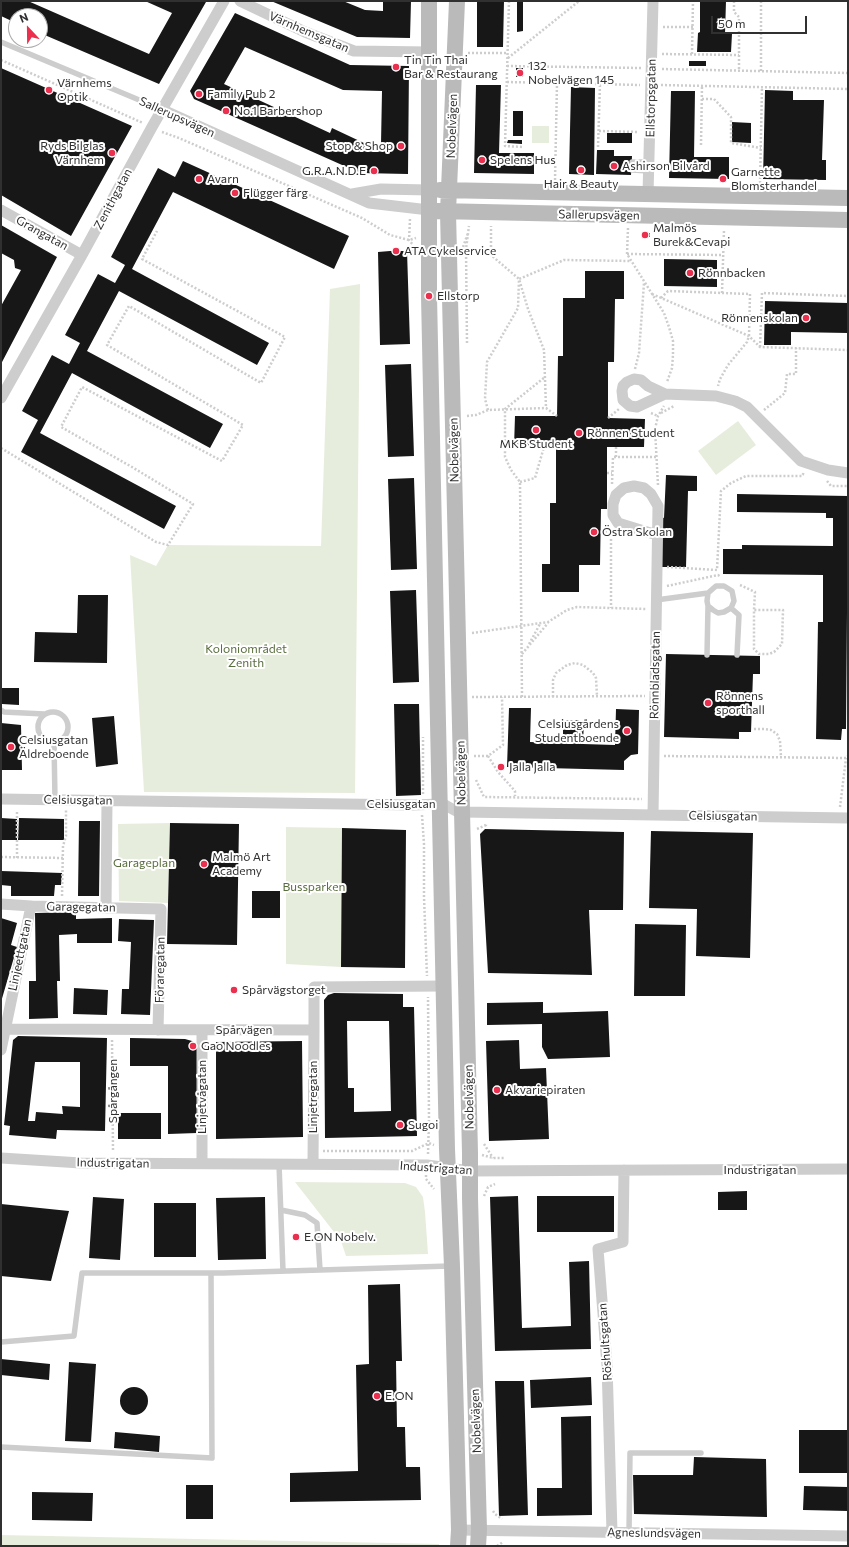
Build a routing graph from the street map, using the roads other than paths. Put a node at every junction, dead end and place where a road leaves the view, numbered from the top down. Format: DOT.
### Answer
graph roads {
  1 [pos="224,1"];
  2 [pos="240,1"];
  3 [pos="429,1"];
  4 [pos="456,1"];
  5 [pos="653,1"];
  6 [pos="1,42"];
  7 [pos="429,52"];
  8 [pos="163,110"];
  9 [pos="632,162"];
  10 [pos="649,166"];
  11 [pos="632,170"];
  12 [pos="429,190"];
  13 [pos="450,190"];
  14 [pos="352,194"];
  15 [pos="648,194"];
  16 [pos="848,198"];
  17 [pos="1,210"];
  18 [pos="429,210"];
  19 [pos="448,212"];
  20 [pos="848,220"];
  21 [pos="82,255"];
  22 [pos="666,393"];
  23 [pos="1,398"];
  24 [pos="848,473"];
  25 [pos="657,535"];
  26 [pos="708,593"];
  27 [pos="656,604"];
  28 [pos="708,606"];
  29 [pos="731,608"];
  30 [pos="707,655"];
  31 [pos="738,655"];
  32 [pos="1,710"];
  33 [pos="44,714"];
  34 [pos="54,742"];
  35 [pos="1,799"];
  36 [pos="60,800"];
  37 [pos="107,801"];
  38 [pos="440,804"];
  39 [pos="462,812"];
  40 [pos="653,815"];
  41 [pos="844,818"];
  42 [pos="1,904"];
  43 [pos="31,906"];
  44 [pos="106,908"];
  45 [pos="161,909"];
  46 [pos="443,986"];
  47 [pos="3,1030"];
  48 [pos="158,1030"];
  49 [pos="202,1030"];
  50 [pos="314,1030"];
  51 [pos="1,1050"];
  52 [pos="1,1158"];
  53 [pos="202,1163"];
  54 [pos="279,1164"];
  55 [pos="313,1164"];
  56 [pos="448,1167"];
  57 [pos="848,1169"];
  58 [pos="624,1170"];
  59 [pos="470,1171"];
  60 [pos="281,1210"];
  61 [pos="452,1266"];
  62 [pos="320,1270"];
  63 [pos="283,1271"];
  64 [pos="210,1273"];
  65 [pos="1,1342"];
  66 [pos="1,1447"];
  67 [pos="702,1453"];
  68 [pos="612,1532"];
  69 [pos="629,1533"];
  70 [pos="848,1536"];
  71 [pos="459,1538"];
  72 [pos="478,1538"];
  1 -- 8 [label="street, Zenithgatan"];
  2 -- 7 [label="street, Värnhemsgatan"];
  3 -- 7 [label="main road, Nobelvägen"];
  4 -- 13 [label="main road, Nobelvägen"];
  5 -- 10 [label="street, Ellstorpsgatan"];
  6 -- 8 [label="lane, Sallerupsvägen"];
  7 -- 12 [label="main road, Nobelvägen"];
  8 -- 14 [label="street, Sallerupsvägen"];
  8 -- 21 [label="street, Zenithgatan"];
  9 -- 10 [label="lane"];
  10 -- 11 [label="lane"];
  10 -- 15 [label="street, Ellstorpsgatan"];
  12 -- 13 [label="main road, Sallerupsvägen"];
  12 -- 14 [label="street, Sallerupsvägen"];
  12 -- 18 [label="main road, Nobelvägen"];
  13 -- 15 [label="main road, Sallerupsvägen"];
  13 -- 19 [label="main road, Nobelvägen"];
  14 -- 18 [label="street, Sallerupsvägen"];
  15 -- 16 [label="main road, Sallerupsvägen"];
  17 -- 21 [label="street, Grangatan"];
  18 -- 19 [label="main road, Sallerupsvägen"];
  18 -- 38 [label="main road, Nobelvägen"];
  19 -- 20 [label="main road, Sallerupsvägen"];
  19 -- 39 [label="main road, Nobelvägen"];
  21 -- 23 [label="street, Zenithgatan"];
  22 -- 24 [label="street"];
  25 -- 25 [label="street, Rönnbladsgatan"];
  25 -- 27 [label="street, Rönnbladsgatan"];
  26 -- 27 [label="lane"];
  26 -- 28 [label="lane"];
  26 -- 29 [label="lane"];
  27 -- 40 [label="street, Rönnbladsgatan"];
  28 -- 29 [label="lane"];
  28 -- 30 [label="lane"];
  29 -- 31 [label="lane"];
  32 -- 33 [label="lane"];
  33 -- 34 [label="lane"];
  33 -- 34 [label="lane"];
  34 -- 36 [label="lane"];
  35 -- 36 [label="street, Celsiusgatan"];
  36 -- 37 [label="street, Celsiusgatan"];
  37 -- 38 [label="street, Celsiusgatan"];
  37 -- 44 [label="street"];
  38 -- 39 [label="street, Celsiusgatan"];
  38 -- 46 [label="main road, Nobelvägen"];
  39 -- 40 [label="street, Celsiusgatan"];
  39 -- 59 [label="main road, Nobelvägen"];
  40 -- 41 [label="street, Celsiusgatan"];
  42 -- 43 [label="street, Garagegatan"];
  43 -- 44 [label="street, Garagegatan"];
  43 -- 47 [label="street, Linjeettgatan"];
  44 -- 45 [label="street, Garagegatan"];
  45 -- 48 [label="street, Föraregatan"];
  46 -- 50 [label="street"];
  46 -- 56 [label="main road, Nobelvägen"];
  47 -- 48 [label="street, Spårvägen"];
  47 -- 51 [label="street, Linjeettgatan"];
  48 -- 49 [label="street, Spårvägen"];
  49 -- 50 [label="street, Spårvägen"];
  49 -- 53 [label="street, Linjetvågatan"];
  50 -- 55 [label="street, Linjetregatan"];
  52 -- 53 [label="street, Industrigatan"];
  53 -- 54 [label="street, Industrigatan"];
  54 -- 55 [label="street, Industrigatan"];
  54 -- 60 [label="lane"];
  55 -- 56 [label="street, Industrigatan"];
  56 -- 59 [label="street, Industrigatan"];
  56 -- 61 [label="main road, Nobelvägen"];
  57 -- 58 [label="street, Industrigatan"];
  58 -- 59 [label="street, Industrigatan"];
  58 -- 68 [label="street, Röshultsgatan"];
  59 -- 72 [label="main road, Nobelvägen"];
  60 -- 62 [label="lane"];
  60 -- 63 [label="lane"];
  61 -- 62 [label="lane"];
  61 -- 71 [label="main road, Nobelvägen"];
  62 -- 63 [label="lane"];
  63 -- 64 [label="lane"];
  64 -- 65 [label="lane"];
  64 -- 66 [label="lane"];
  67 -- 69 [label="lane"];
  68 -- 69 [label="street, Agneslundsvägen"];
  68 -- 72 [label="street, Agneslundsvägen"];
  69 -- 70 [label="street, Agneslundsvägen"];
  71 -- 72 [label="street, Agneslundsvägen"];
}
